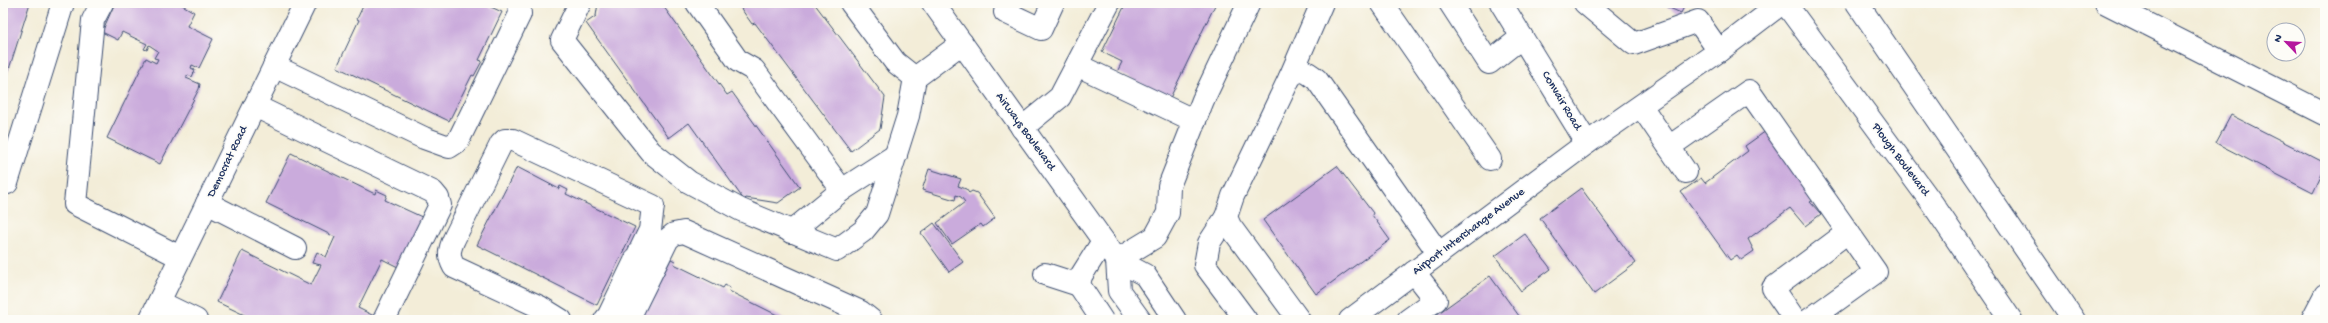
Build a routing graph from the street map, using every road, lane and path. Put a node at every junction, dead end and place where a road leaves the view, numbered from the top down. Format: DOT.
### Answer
graph roads {
  1 [pos="63,3"];
  2 [pos="102,3"];
  3 [pos="305,3"];
  4 [pos="519,3"];
  5 [pos="580,3"];
  6 [pos="697,3"];
  7 [pos="851,3"];
  8 [pos="933,3"];
  9 [pos="1010,3"];
  10 [pos="1054,3"];
  11 [pos="1109,3"];
  12 [pos="1249,3"];
  13 [pos="1322,3"];
  14 [pos="1382,3"];
  15 [pos="1450,3"];
  16 [pos="1501,3"];
  17 [pos="1585,3"];
  18 [pos="1782,3"];
  19 [pos="1785,3"];
  20 [pos="2106,3"];
  21 [pos="1862,9"];
  22 [pos="1522,38"];
  23 [pos="962,43"];
  24 [pos="1719,51"];
  25 [pos="1077,65"];
  26 [pos="274,66"];
  27 [pos="1290,77"];
  28 [pos="915,78"];
  29 [pos="255,106"];
  30 [pos="1641,106"];
  31 [pos="2325,114"];
  32 [pos="1195,121"];
  33 [pos="1022,128"];
  34 [pos="1587,143"];
  35 [pos="1669,148"];
  36 [pos="896,155"];
  37 [pos="1490,159"];
  38 [pos="1686,172"];
  39 [pos="3,181"];
  40 [pos="842,190"];
  41 [pos="207,203"];
  42 [pos="1226,217"];
  43 [pos="791,232"];
  44 [pos="1848,232"];
  45 [pos="1103,241"];
  46 [pos="295,248"];
  47 [pos="1439,254"];
  48 [pos="180,258"];
  49 [pos="1117,260"];
  50 [pos="1414,272"];
  51 [pos="1045,274"];
  52 [pos="1079,285"];
  53 [pos="2325,295"];
  54 [pos="154,311"];
  55 [pos="1291,317"];
  56 [pos="1095,318"];
  57 [pos="196,320"];
  58 [pos="384,320"];
  59 [pos="561,320"];
  60 [pos="605,320"];
  61 [pos="628,320"];
  62 [pos="871,320"];
  63 [pos="1140,320"];
  64 [pos="1175,320"];
  65 [pos="1246,320"];
  66 [pos="1350,320"];
  67 [pos="1408,320"];
  68 [pos="1795,320"];
  69 [pos="1809,320"];
  70 [pos="2011,320"];
  71 [pos="2074,320"];
  72 [pos="2312,320"];
  1 -- 39 [label="main road"];
  2 -- 48 [label="main road"];
  3 -- 26 [label="main road, Democrat Road"];
  4 -- 26 [label="main road"];
  5 -- 43 [label="main road"];
  6 -- 40 [label="main road"];
  7 -- 28 [label="main road"];
  8 -- 23 [label="main road, Airways Boulevard"];
  9 -- 10 [label="main road"];
  11 -- 25 [label="main road"];
  12 -- 32 [label="main road"];
  13 -- 27 [label="main road"];
  14 -- 37 [label="main road"];
  15 -- 22 [label="main road"];
  16 -- 22 [label="main road, Convair Road"];
  17 -- 24 [label="main road"];
  18 -- 24 [label="main road, Convair Road"];
  19 -- 70 [label="main road, Plough Boulevard"];
  20 -- 31 [label="main road"];
  21 -- 71 [label="main road"];
  22 -- 34 [label="main road, Convair Road"];
  23 -- 28 [label="main road"];
  23 -- 33 [label="main road, Airways Boulevard"];
  24 -- 30 [label="main road, Convair Road"];
  25 -- 32 [label="main road"];
  25 -- 33 [label="main road"];
  26 -- 29 [label="main road, Democrat Road"];
  27 -- 42 [label="main road"];
  27 -- 47 [label="main road"];
  28 -- 36 [label="main road"];
  29 -- 41 [label="main road, Democrat Road"];
  29 -- 58 [label="main road"];
  30 -- 34 [label="main road, Convair Road"];
  30 -- 35 [label="main road"];
  32 -- 49 [label="main road"];
  33 -- 45 [label="main road, Airways Boulevard"];
  34 -- 47 [label="main road, Airport Interchange Avenue"];
  35 -- 38 [label="main road"];
  35 -- 44 [label="main road"];
  36 -- 40 [label="main road"];
  36 -- 43 [label="main road"];
  40 -- 43 [label="main road"];
  41 -- 46 [label="main road"];
  41 -- 48 [label="main road, Democrat Road"];
  42 -- 55 [label="main road"];
  42 -- 65 [label="main road"];
  44 -- 68 [label="main road"];
  44 -- 69 [label="main road"];
  45 -- 49 [label="main road, Airways Boulevard"];
  45 -- 52 [label="main road"];
  47 -- 50 [label="main road, Airport Interchange Avenue"];
  48 -- 54 [label="main road, Democrat Road"];
  49 -- 63 [label="main road"];
  49 -- 64 [label="main road, Airways Boulevard"];
  50 -- 66 [label="main road, Airport Interchange Avenue"];
  50 -- 67 [label="main road"];
  51 -- 52 [label="main road"];
  52 -- 56 [label="main road"];
  53 -- 72 [label="main road"];
  54 -- 57 [label="main road"];
  59 -- 60 [label="main road"];
  61 -- 62 [label="main road"];
}
